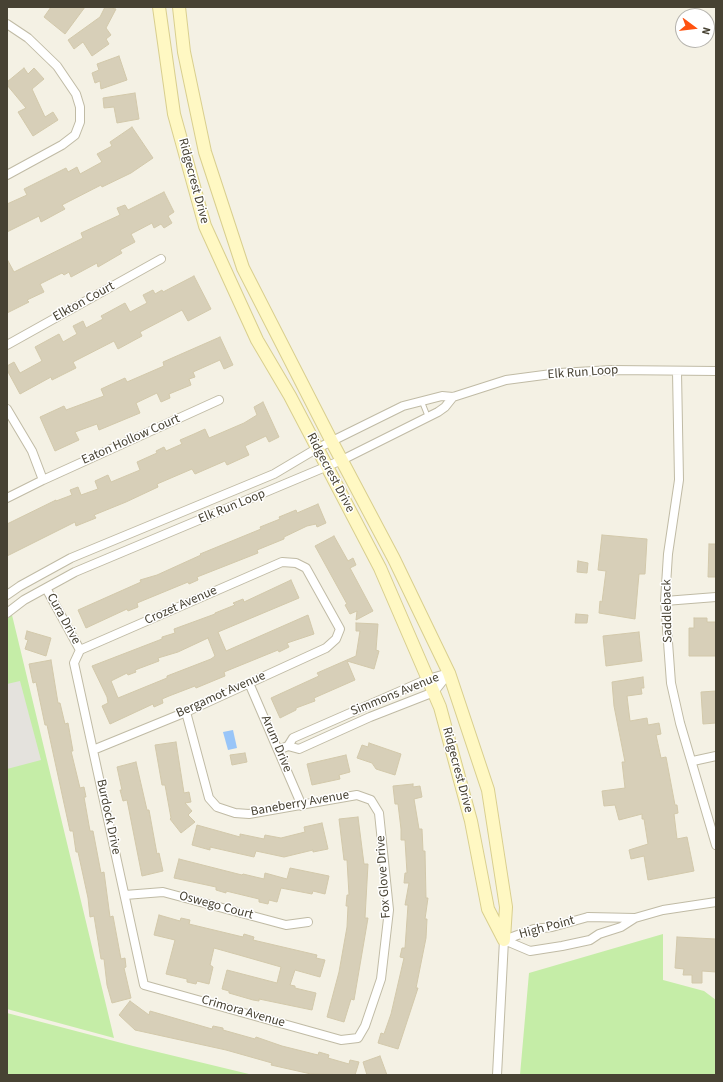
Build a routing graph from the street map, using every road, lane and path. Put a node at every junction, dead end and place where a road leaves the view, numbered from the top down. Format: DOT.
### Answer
graph roads {
  1 [pos="159,7"];
  2 [pos="179,7"];
  3 [pos="7,24"];
  4 [pos="7,175"];
  5 [pos="161,259"];
  6 [pos="7,345"];
  7 [pos="716,371"];
  8 [pos="677,372"];
  9 [pos="453,397"];
  10 [pos="220,400"];
  11 [pos="422,402"];
  12 [pos="7,409"];
  13 [pos="428,417"];
  14 [pos="332,442"];
  15 [pos="316,449"];
  16 [pos="342,460"];
  17 [pos="326,468"];
  18 [pos="43,480"];
  19 [pos="7,498"];
  20 [pos="46,588"];
  21 [pos="7,595"];
  22 [pos="716,597"];
  23 [pos="666,601"];
  24 [pos="7,612"];
  25 [pos="340,629"];
  26 [pos="80,650"];
  27 [pos="449,673"];
  28 [pos="428,679"];
  29 [pos="249,683"];
  30 [pos="434,692"];
  31 [pos="186,712"];
  32 [pos="288,746"];
  33 [pos="93,750"];
  34 [pos="278,750"];
  35 [pos="716,756"];
  36 [pos="693,761"];
  37 [pos="366,797"];
  38 [pos="302,806"];
  39 [pos="716,845"];
  40 [pos="125,895"];
  41 [pos="716,902"];
  42 [pos="595,918"];
  43 [pos="635,918"];
  44 [pos="308,922"];
  45 [pos="599,934"];
  46 [pos="504,940"];
  47 [pos="144,985"];
  48 [pos="341,1040"];
  49 [pos="497,1075"];
  1 -- 15 [label="street, Ridgecrest Drive"];
  2 -- 14 [label="street, Ridgecrest Drive"];
  3 -- 4 [label="street"];
  5 -- 6 [label="street, Elkton Court"];
  7 -- 8 [label="street, Elk Run Loop"];
  8 -- 9 [label="street, Elk Run Loop"];
  8 -- 23 [label="street, Saddleback"];
  9 -- 11 [label="street, Elk Run Loop"];
  9 -- 13 [label="street, Elk Run Loop"];
  10 -- 18 [label="street, Eaton Hollow Court"];
  11 -- 13 [label="lane"];
  11 -- 14 [label="street, Elk Run Loop"];
  12 -- 18 [label="street"];
  13 -- 16 [label="street, Elk Run Loop"];
  14 -- 15 [label="street, Elk Run Loop"];
  14 -- 16 [label="street, Ridgecrest Drive"];
  15 -- 17 [label="street, Ridgecrest Drive"];
  15 -- 21 [label="street, Elk Run Loop"];
  16 -- 17 [label="street, Elk Run Loop"];
  16 -- 27 [label="street, Ridgecrest Drive"];
  17 -- 20 [label="street, Elk Run Loop"];
  17 -- 28 [label="street, Ridgecrest Drive"];
  18 -- 19 [label="street, Eaton Hollow Court"];
  20 -- 24 [label="street, Elk Run Loop"];
  20 -- 26 [label="street, Cura Drive"];
  22 -- 23 [label="street"];
  23 -- 36 [label="street, Saddleback"];
  25 -- 26 [label="street, Crozet Avenue"];
  25 -- 29 [label="street, Bergamot Avenue"];
  26 -- 33 [label="street, Burdock Drive"];
  27 -- 28 [label="street, Simmons Avenue"];
  27 -- 30 [label="street, Simmons Avenue"];
  27 -- 46 [label="street, Ridgecrest Drive"];
  28 -- 30 [label="street, Ridgecrest Drive"];
  28 -- 32 [label="street, Simmons Avenue"];
  29 -- 31 [label="street, Bergamot Avenue"];
  29 -- 34 [label="street, Arum Drive"];
  30 -- 32 [label="street, Simmons Avenue"];
  30 -- 46 [label="street, Ridgecrest Drive"];
  31 -- 33 [label="street, Bergamot Avenue"];
  31 -- 38 [label="street, Baneberry Avenue"];
  32 -- 34 [label="street, Simmons Avenue"];
  33 -- 40 [label="street, Burdock Drive"];
  34 -- 38 [label="street, Arum Drive"];
  35 -- 36 [label="street"];
  36 -- 39 [label="street, Saddleback"];
  37 -- 38 [label="street, Baneberry Avenue"];
  37 -- 48 [label="street, Fox Glove Drive"];
  40 -- 44 [label="street, Oswego Court"];
  40 -- 47 [label="street, Burdock Drive"];
  41 -- 43 [label="street, High Point"];
  42 -- 43 [label="street, High Point"];
  42 -- 45 [label="street"];
  42 -- 46 [label="street, High Point"];
  43 -- 45 [label="street, High Point"];
  45 -- 46 [label="street, High Point"];
  46 -- 49 [label="street, Ridgecrest Drive"];
  47 -- 48 [label="street, Crimora Avenue"];
}
